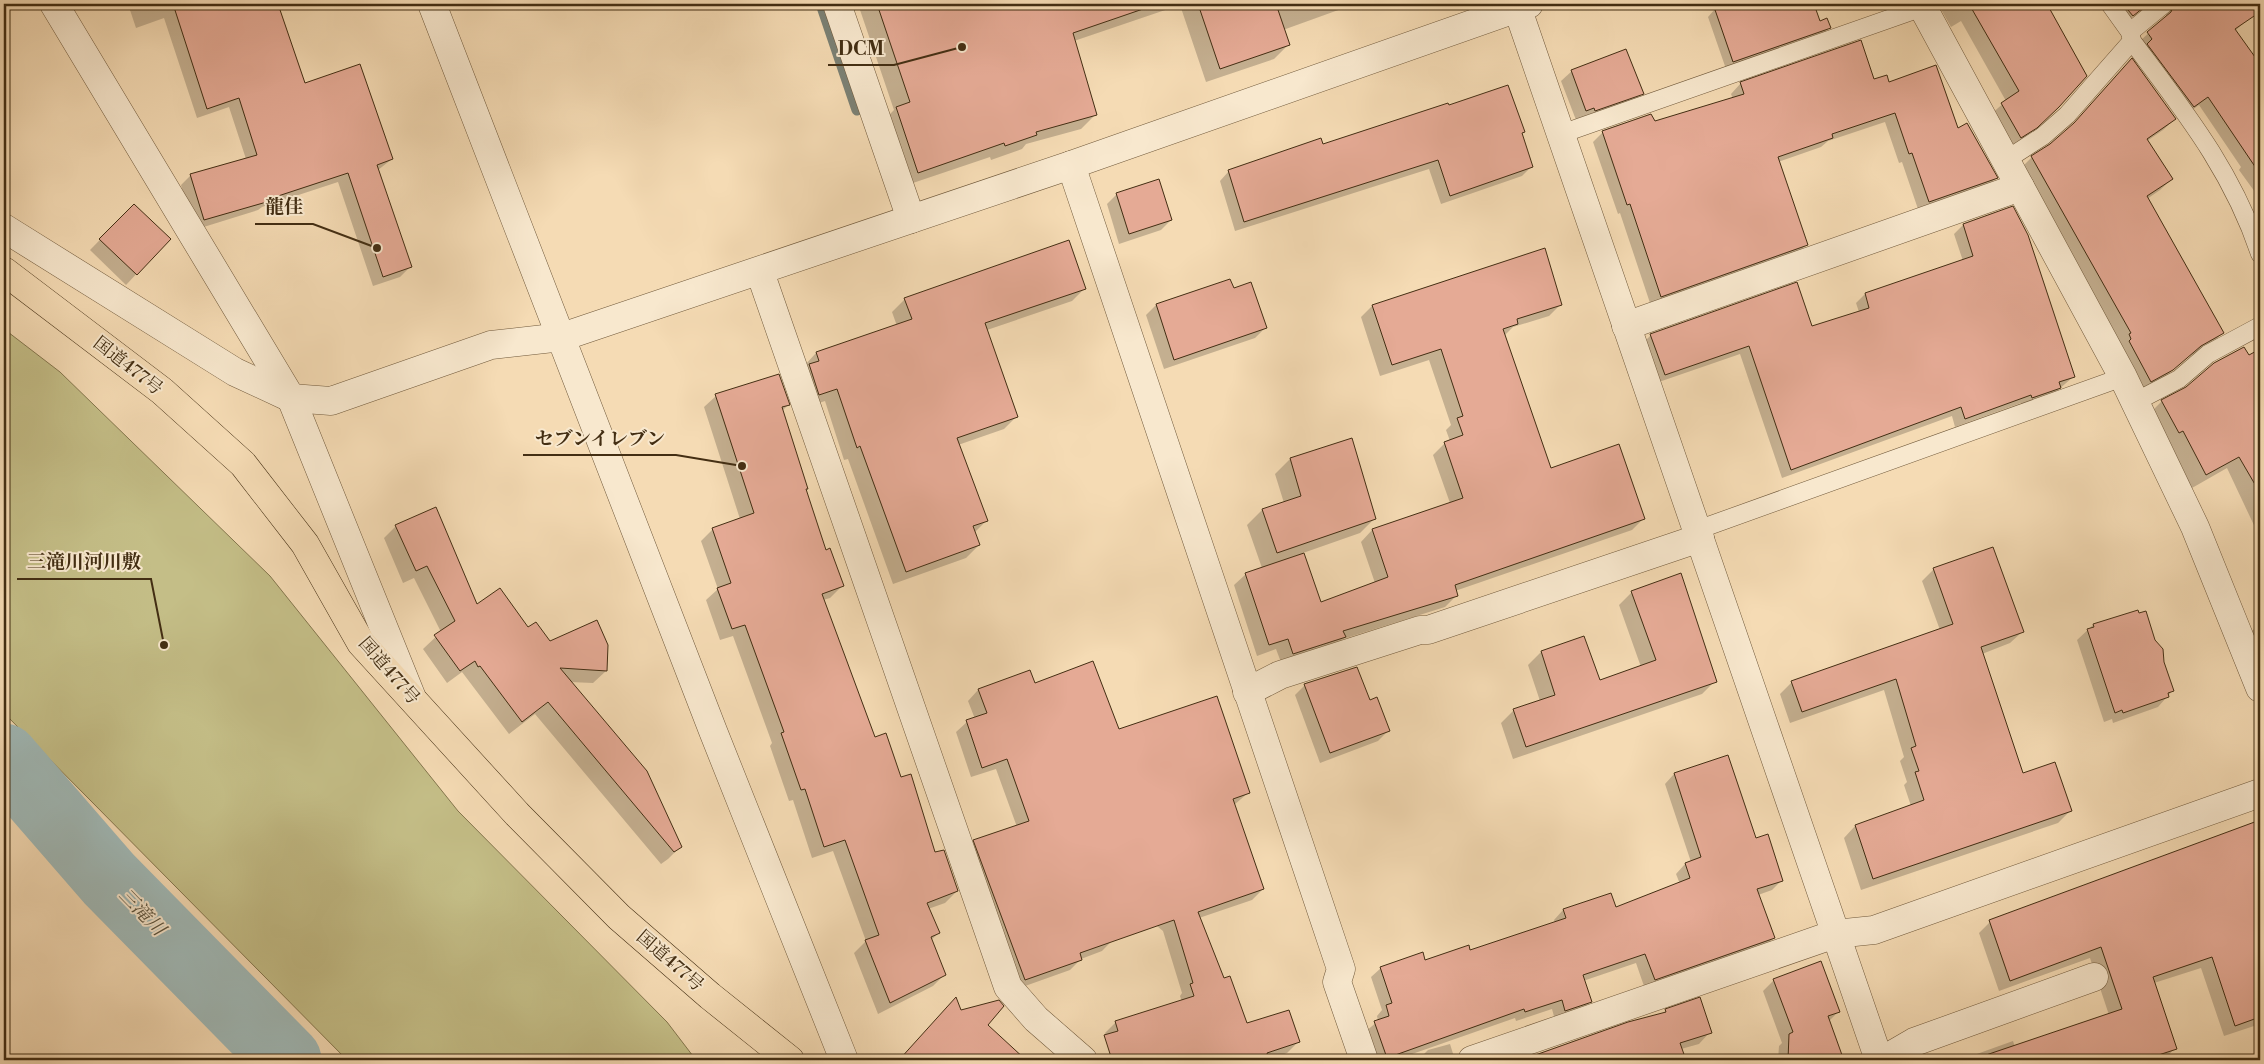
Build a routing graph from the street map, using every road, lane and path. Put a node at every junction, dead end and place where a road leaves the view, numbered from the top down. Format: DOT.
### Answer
graph roads {
  1 [pos="54,4"];
  2 [pos="432,4"];
  3 [pos="837,4"];
  4 [pos="2110,4"];
  5 [pos="2164,4"];
  6 [pos="1523,5"];
  7 [pos="1922,5"];
  8 [pos="2131,36"];
  9 [pos="1561,134"];
  10 [pos="2006,160"];
  11 [pos="1071,165"];
  12 [pos="2020,187"];
  13 [pos="911,219"];
  14 [pos="4,228"];
  15 [pos="2260,254"];
  16 [pos="4,271"];
  17 [pos="760,272"];
  18 [pos="1626,326"];
  19 [pos="2260,326"];
  20 [pos="562,337"];
  21 [pos="2123,377"];
  22 [pos="291,398"];
  23 [pos="2135,402"];
  24 [pos="1698,534"];
  25 [pos="2260,688"];
  26 [pos="1247,692"];
  27 [pos="412,698"];
  28 [pos="2260,793"];
  29 [pos="1835,934"];
  30 [pos="2094,977"];
  31 [pos="790,1060"];
  32 [pos="844,1060"];
  33 [pos="1083,1060"];
  34 [pos="1364,1060"];
  35 [pos="1472,1060"];
  36 [pos="1879,1060"];
  37 [pos="1883,1060"];
  1 -- 22 [label="street"];
  2 -- 20 [label="street"];
  3 -- 13 [label="street"];
  4 -- 8 [label="lane"];
  5 -- 8 [label="lane"];
  6 -- 9 [label="street"];
  6 -- 11 [label="street"];
  7 -- 9 [label="lane"];
  7 -- 10 [label="street"];
  8 -- 10 [label="lane"];
  8 -- 15 [label="lane"];
  9 -- 18 [label="street"];
  10 -- 12 [label="street"];
  11 -- 13 [label="street"];
  11 -- 26 [label="street"];
  12 -- 18 [label="street"];
  12 -- 21 [label="street"];
  13 -- 17 [label="street"];
  14 -- 22 [label="street"];
  16 -- 27 [label="highway, 国道477号"];
  17 -- 20 [label="street"];
  17 -- 33 [label="street"];
  18 -- 24 [label="street"];
  19 -- 23 [label="lane"];
  20 -- 22 [label="street"];
  20 -- 32 [label="street"];
  21 -- 23 [label="street"];
  21 -- 24 [label="lane"];
  22 -- 27 [label="street"];
  23 -- 25 [label="street"];
  24 -- 26 [label="street"];
  24 -- 29 [label="street"];
  26 -- 34 [label="street"];
  27 -- 31 [label="highway, 国道477号"];
  28 -- 29 [label="street"];
  29 -- 35 [label="street"];
  29 -- 36 [label="street"];
  30 -- 37 [label="street"];
}
